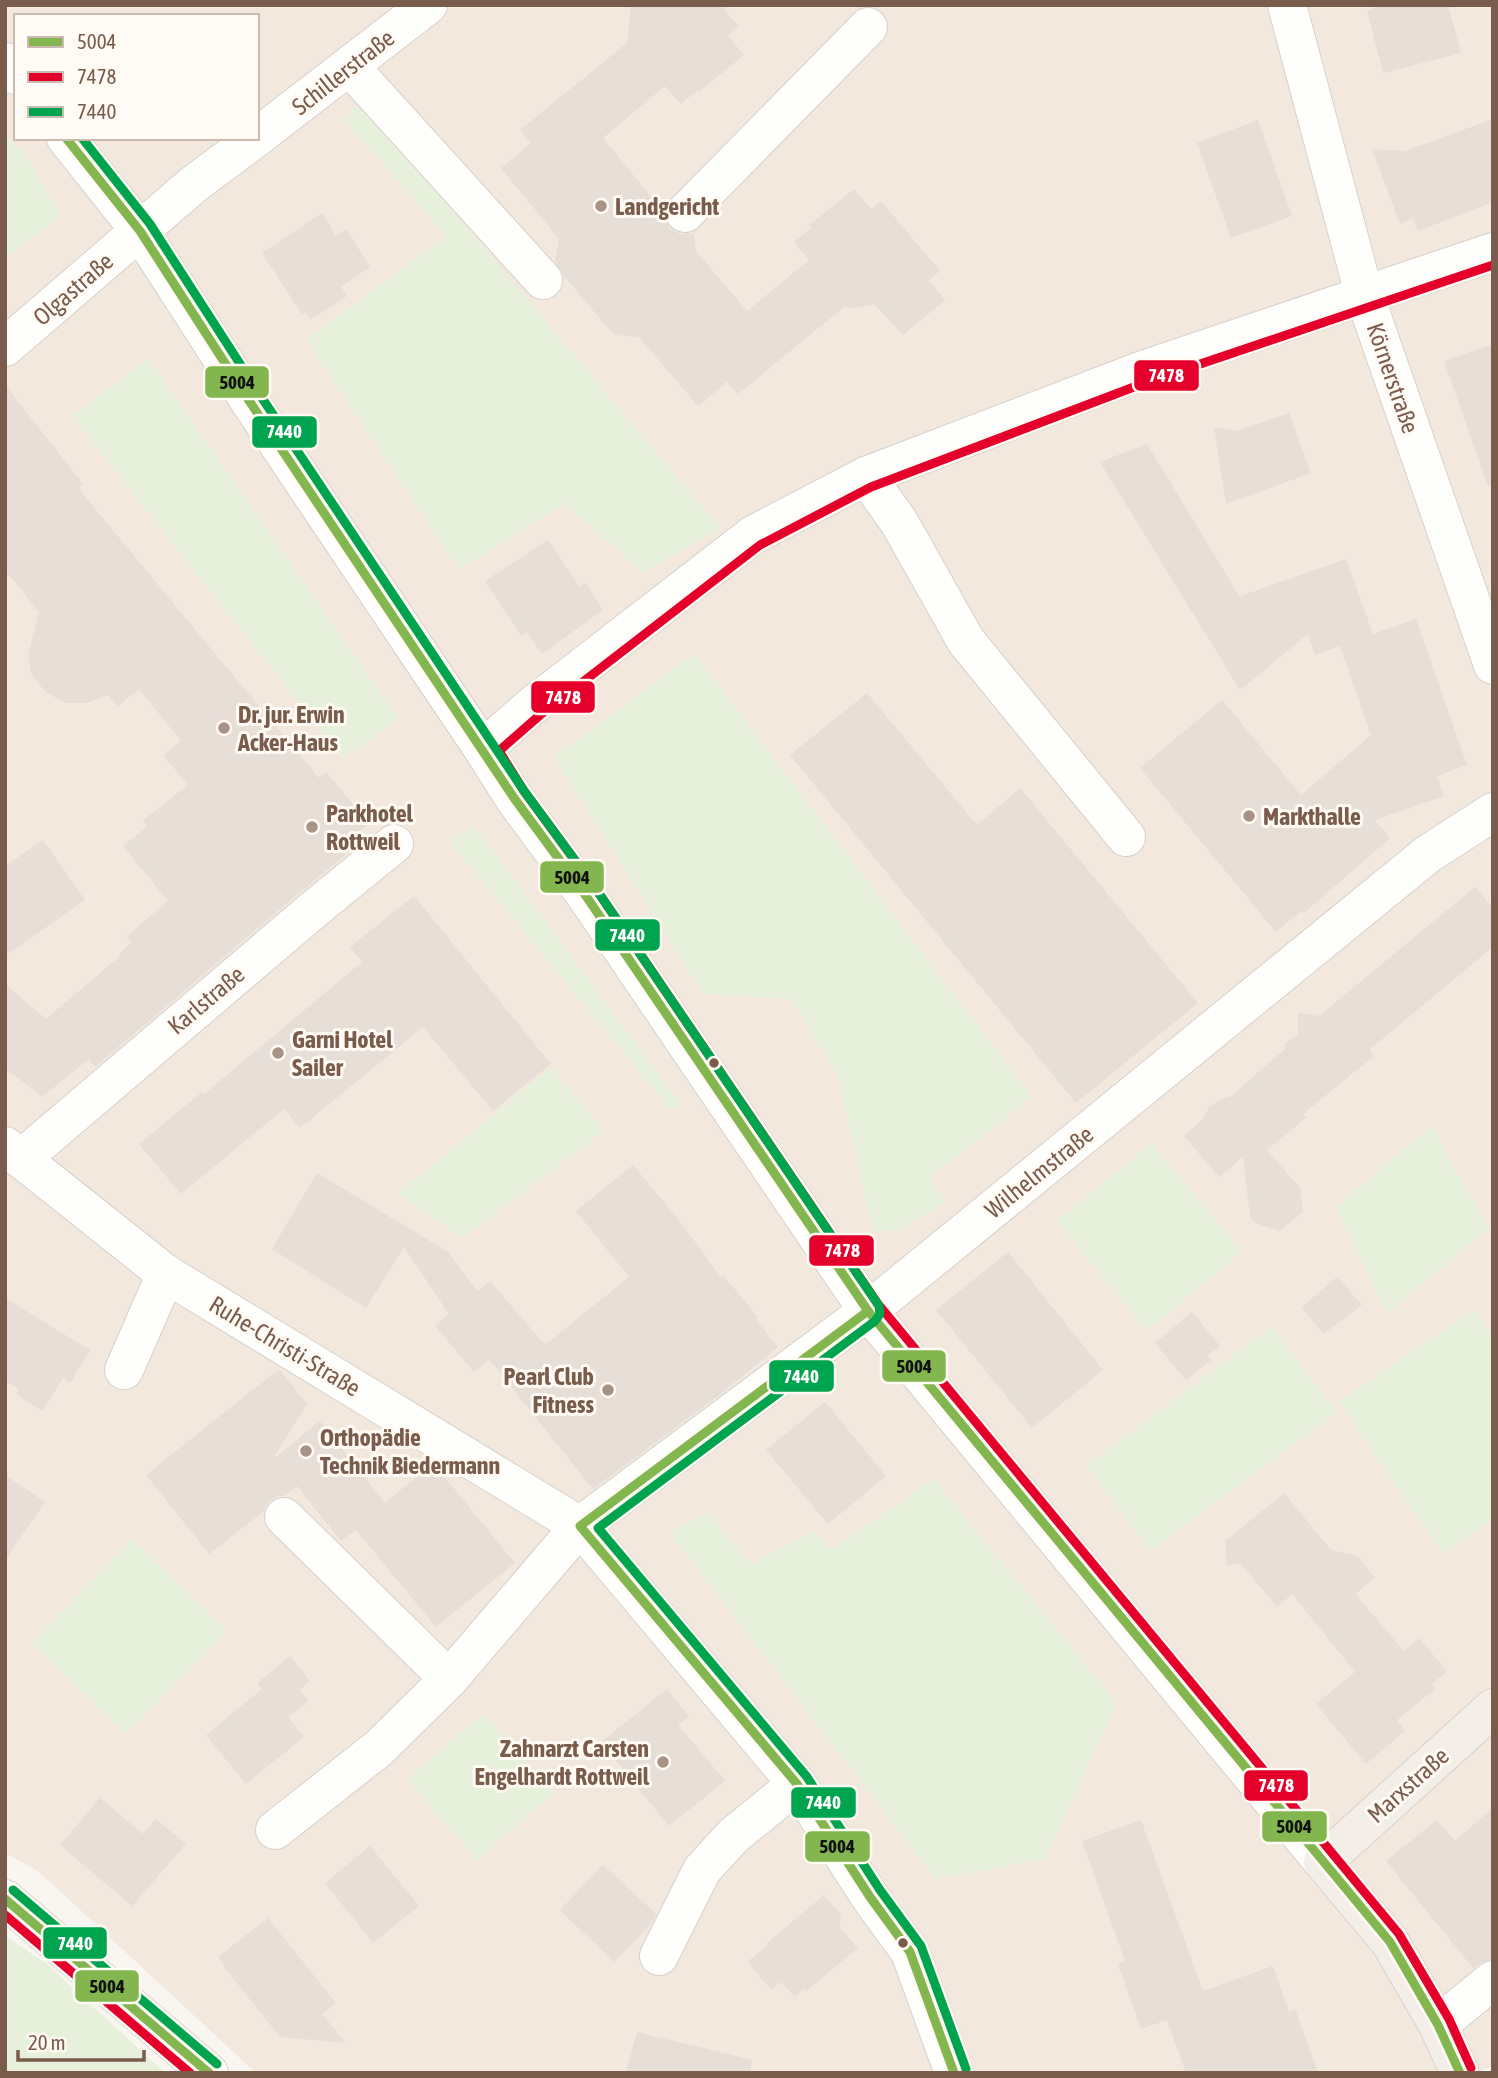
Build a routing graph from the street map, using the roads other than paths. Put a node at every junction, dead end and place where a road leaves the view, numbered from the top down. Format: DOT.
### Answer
graph roads {
  1 [pos="428,5"];
  2 [pos="1287,5"];
  3 [pos="868,27"];
  4 [pos="350,67"];
  5 [pos="259,136"];
  6 [pos="68,140"];
  7 [pos="254,140"];
  8 [pos="685,213"];
  9 [pos="140,231"];
  10 [pos="1493,252"];
  11 [pos="542,281"];
  12 [pos="1364,294"];
  13 [pos="5,347"];
  14 [pos="866,476"];
  15 [pos="1493,665"];
  16 [pos="483,749"];
  17 [pos="1493,812"];
  18 [pos="1126,837"];
  19 [pos="394,844"];
  20 [pos="13,1153"];
  21 [pos="166,1274"];
  22 [pos="868,1311"];
  23 [pos="124,1370"];
  24 [pos="284,1517"];
  25 [pos="580,1525"];
  26 [pos="449,1679"];
  27 [pos="1493,1708"];
  28 [pos="797,1784"];
  29 [pos="275,1830"];
  30 [pos="1323,1862"];
  31 [pos="5,1899"];
  32 [pos="659,1956"];
  33 [pos="1493,1980"];
  34 [pos="1438,2025"];
  35 [pos="209,2073"];
  36 [pos="954,2073"];
  37 [pos="1460,2073"];
  1 -- 4 [label="street, Schillerstraße"];
  2 -- 12 [label="street, Körnerstraße"];
  3 -- 8 [label="street"];
  4 -- 5 [label="street, Schillerstraße"];
  4 -- 11 [label="street"];
  6 -- 9 [label="street"];
  7 -- 9 [label="street, Schillerstraße"];
  9 -- 13 [label="street, Olgastraße"];
  9 -- 16 [label="street"];
  10 -- 12 [label="street"];
  12 -- 14 [label="street"];
  12 -- 15 [label="street, Körnerstraße"];
  14 -- 16 [label="street"];
  14 -- 18 [label="street"];
  16 -- 22 [label="street"];
  17 -- 22 [label="street, Wilhelmstraße"];
  19 -- 20 [label="street, Karlstraße"];
  20 -- 21 [label="street, Ruhe-Christi-Straße"];
  21 -- 23 [label="street"];
  21 -- 25 [label="street, Ruhe-Christi-Straße"];
  22 -- 25 [label="street, Wilhelmstraße"];
  22 -- 30 [label="street"];
  24 -- 26 [label="street"];
  25 -- 26 [label="street"];
  25 -- 28 [label="street, Ruhe-Christi-Straße"];
  26 -- 29 [label="street"];
  27 -- 30 [label="main road, Marxstraße"];
  28 -- 32 [label="street"];
  28 -- 36 [label="street, Ruhe-Christi-Straße"];
  30 -- 34 [label="main road"];
  31 -- 35 [label="street"];
  33 -- 34 [label="street"];
  34 -- 37 [label="main road"];
}
